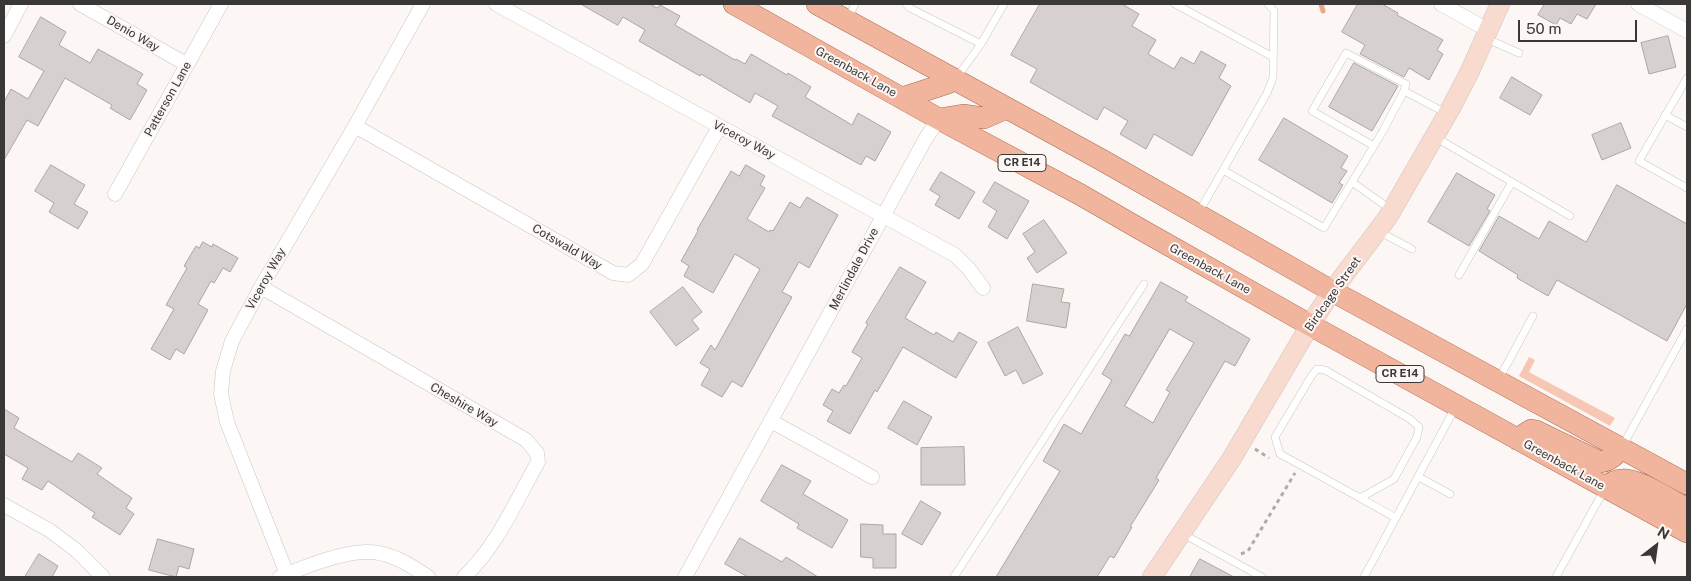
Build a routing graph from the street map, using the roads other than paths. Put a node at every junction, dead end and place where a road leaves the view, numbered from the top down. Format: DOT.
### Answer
graph roads {
  1 [pos="21,4"];
  2 [pos="80,4"];
  3 [pos="221,4"];
  4 [pos="423,4"];
  5 [pos="496,4"];
  6 [pos="734,4"];
  7 [pos="817,4"];
  8 [pos="906,4"];
  9 [pos="1004,4"];
  10 [pos="1176,4"];
  11 [pos="1268,4"];
  12 [pos="1441,4"];
  13 [pos="1500,4"];
  14 [pos="1638,4"];
  15 [pos="851,12"];
  16 [pos="1687,32"];
  17 [pos="1486,34"];
  18 [pos="4,36"];
  19 [pos="982,44"];
  20 [pos="1519,53"];
  21 [pos="1273,57"];
  22 [pos="186,64"];
  23 [pos="1687,78"];
  24 [pos="955,79"];
  25 [pos="1404,91"];
  26 [pos="902,98"];
  27 [pos="1007,108"];
  28 [pos="1448,114"];
  29 [pos="1665,115"];
  30 [pos="939,118"];
  31 [pos="355,126"];
  32 [pos="719,127"];
  33 [pos="1687,127"];
  34 [pos="1435,137"];
  35 [pos="1374,146"];
  36 [pos="1223,170"];
  37 [pos="1352,182"];
  38 [pos="1512,182"];
  39 [pos="1687,188"];
  40 [pos="115,194"];
  41 [pos="1392,210"];
  42 [pos="883,214"];
  43 [pos="1197,215"];
  44 [pos="1570,216"];
  45 [pos="1378,231"];
  46 [pos="1412,249"];
  47 [pos="1459,275"];
  48 [pos="1144,284"];
  49 [pos="261,287"];
  50 [pos="983,288"];
  51 [pos="1332,291"];
  52 [pos="1533,316"];
  53 [pos="1310,324"];
  54 [pos="1687,329"];
  55 [pos="1497,381"];
  56 [pos="1457,406"];
  57 [pos="771,421"];
  58 [pos="1517,439"];
  59 [pos="1621,448"];
  60 [pos="872,476"];
  61 [pos="1419,477"];
  62 [pos="1687,484"];
  63 [pos="1605,488"];
  64 [pos="1450,494"];
  65 [pos="1360,498"];
  66 [pos="4,506"];
  67 [pos="1687,509"];
  68 [pos="1396,518"];
  69 [pos="1687,532"];
  70 [pos="1182,533"];
  71 [pos="283,576"];
  72 [pos="103,577"];
  73 [pos="428,577"];
  74 [pos="464,577"];
  75 [pos="685,577"];
  76 [pos="954,577"];
  77 [pos="1152,577"];
  78 [pos="1262,577"];
  79 [pos="1364,577"];
  80 [pos="1556,577"];
  1 -- 18 [label="street"];
  2 -- 22 [label="street, Denio Way"];
  3 -- 22 [label="street, Patterson Lane"];
  4 -- 31 [label="street, Viceroy Way"];
  5 -- 32 [label="street, Viceroy Way"];
  6 -- 26 [label="main road, Greenback Lane / CR E14"];
  7 -- 15 [label="main road"];
  8 -- 19 [label="lane"];
  9 -- 19 [label="lane"];
  10 -- 21 [label="lane"];
  11 -- 21 [label="lane"];
  12 -- 17 [label="street"];
  13 -- 17 [label="street, Birdcage Street"];
  14 -- 16 [label="street"];
  15 -- 24 [label="main road"];
  17 -- 20 [label="lane"];
  17 -- 28 [label="street, Birdcage Street"];
  19 -- 24 [label="lane"];
  21 -- 36 [label="lane"];
  22 -- 40 [label="street, Patterson Lane"];
  23 -- 29 [label="lane"];
  24 -- 26 [label="main road"];
  24 -- 27 [label="main road"];
  25 -- 28 [label="lane"];
  25 -- 35 [label="lane"];
  25 -- 35 [label="lane"];
  26 -- 30 [label="main road, Greenback Lane / CR E14"];
  27 -- 30 [label="main road"];
  27 -- 43 [label="main road"];
  28 -- 34 [label="street, Birdcage Street"];
  29 -- 33 [label="lane"];
  29 -- 39 [label="lane"];
  30 -- 42 [label="street, Merlindale Drive"];
  30 -- 53 [label="main road, Greenback Lane / CR E14"];
  31 -- 32 [label="street, Cotswald Way"];
  31 -- 49 [label="street, Viceroy Way"];
  32 -- 42 [label="street, Viceroy Way"];
  34 -- 38 [label="lane"];
  34 -- 41 [label="street, Birdcage Street"];
  35 -- 37 [label="lane"];
  36 -- 37 [label="lane"];
  36 -- 43 [label="lane"];
  37 -- 41 [label="lane"];
  38 -- 44 [label="lane"];
  38 -- 47 [label="lane"];
  41 -- 45 [label="street, Birdcage Street"];
  42 -- 50 [label="street, Viceroy Way"];
  42 -- 57 [label="street, Merlindale Drive"];
  43 -- 51 [label="main road"];
  45 -- 46 [label="lane"];
  45 -- 51 [label="street, Birdcage Street"];
  48 -- 76 [label="lane"];
  49 -- 71 [label="street, Viceroy Way"];
  49 -- 74 [label="street, Cheshire Way"];
  51 -- 53 [label="street, Birdcage Street"];
  51 -- 55 [label="main road"];
  52 -- 55 [label="lane"];
  53 -- 56 [label="main road, Greenback Lane / CR E14"];
  53 -- 70 [label="street, Birdcage Street"];
  54 -- 59 [label="lane"];
  55 -- 59 [label="main road"];
  56 -- 58 [label="main road, Greenback Lane / CR E14"];
  56 -- 61 [label="lane"];
  57 -- 60 [label="street"];
  57 -- 75 [label="street, Merlindale Drive"];
  58 -- 59 [label="main road"];
  58 -- 63 [label="main road, Greenback Lane / CR E14"];
  59 -- 62 [label="main road"];
  61 -- 64 [label="lane"];
  61 -- 68 [label="lane"];
  63 -- 67 [label="main road"];
  63 -- 69 [label="main road, Greenback Lane / CR E14"];
  63 -- 80 [label="lane"];
  65 -- 65 [label="lane"];
  65 -- 68 [label="lane"];
  66 -- 72 [label="street"];
  68 -- 79 [label="lane"];
  70 -- 77 [label="street, Birdcage Street"];
  70 -- 78 [label="lane"];
  71 -- 73 [label="street"];
}
